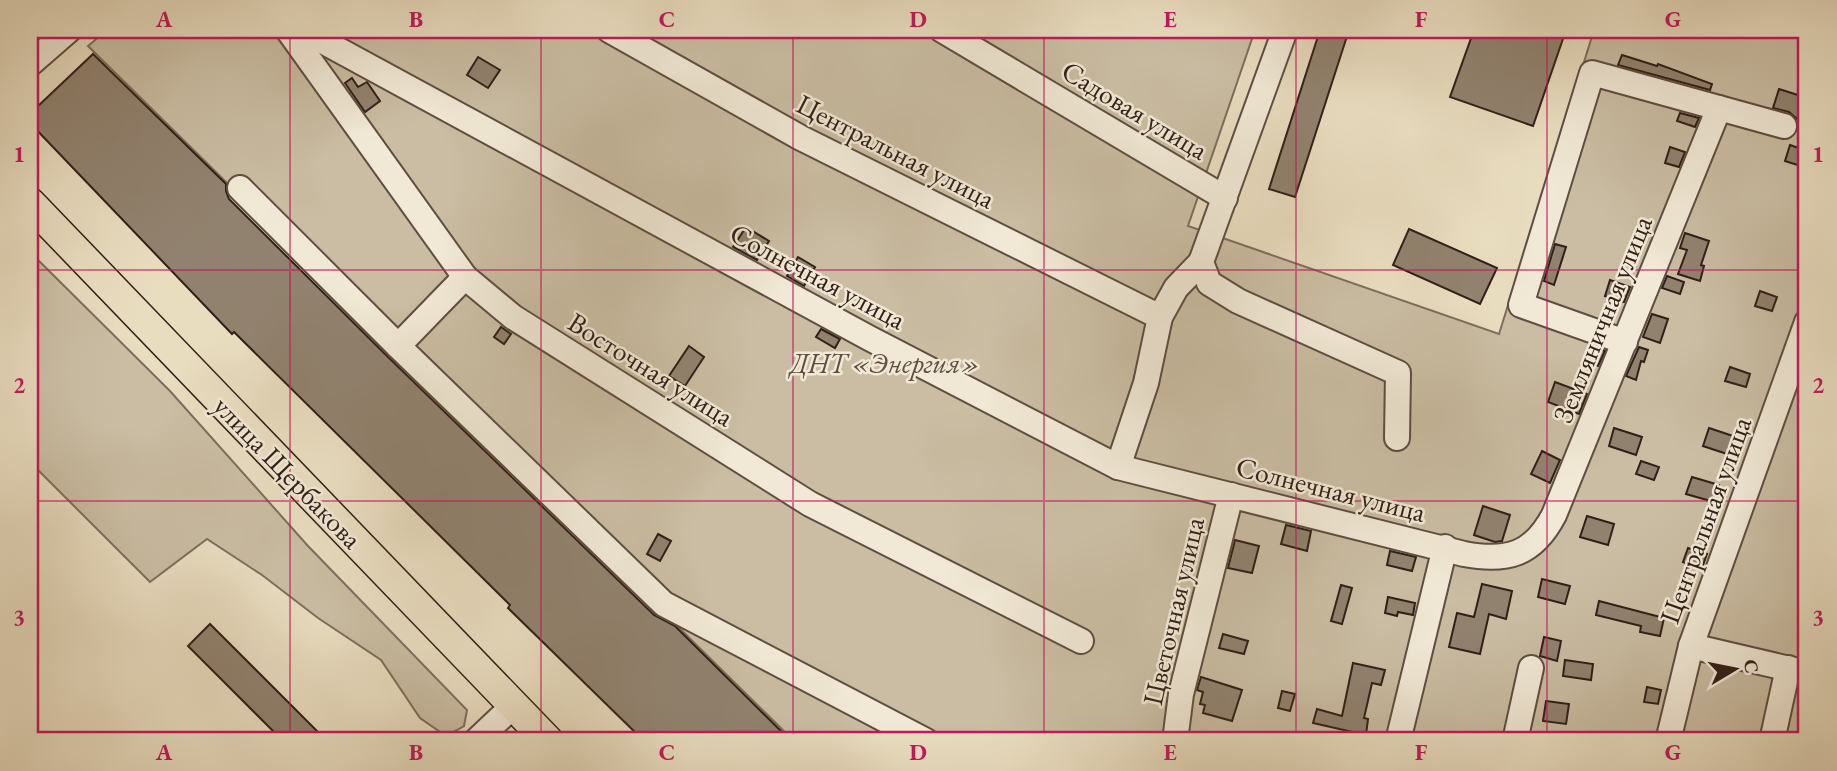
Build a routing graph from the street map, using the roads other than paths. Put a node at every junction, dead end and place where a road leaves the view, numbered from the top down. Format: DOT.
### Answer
graph roads {
  1 [pos="69,30"];
  2 [pos="288,30"];
  3 [pos="302,30"];
  4 [pos="609,30"];
  5 [pos="942,30"];
  6 [pos="1285,30"];
  7 [pos="30,64"];
  8 [pos="1719,108"];
  9 [pos="1784,127"];
  10 [pos="240,188"];
  11 [pos="1225,198"];
  12 [pos="30,203"];
  13 [pos="1201,262"];
  14 [pos="465,277"];
  15 [pos="1160,317"];
  16 [pos="1807,322"];
  17 [pos="1625,342"];
  18 [pos="398,346"];
  19 [pos="1397,438"];
  20 [pos="1118,467"];
  21 [pos="1231,495"];
  22 [pos="1446,547"];
  23 [pos="1530,547"];
  24 [pos="1082,641"];
  25 [pos="1692,646"];
  26 [pos="1531,667"];
  27 [pos="1798,671"];
  28 [pos="513,706"];
  29 [pos="476,741"];
  30 [pos="548,741"];
  31 [pos="926,741"];
  32 [pos="1175,741"];
  33 [pos="1398,741"];
  34 [pos="1515,741"];
  35 [pos="1668,741"];
  36 [pos="1772,741"];
  1 -- 7 [label="street"];
  2 -- 14 [label="street, Восточная улица"];
  3 -- 20 [label="street, Солнечная улица"];
  4 -- 15 [label="street, Центральная улица"];
  5 -- 11 [label="street, Садовая улица"];
  6 -- 11 [label="street"];
  8 -- 9 [label="street"];
  8 -- 17 [label="street, Земляничная улица"];
  8 -- 17 [label="street"];
  10 -- 18 [label="street"];
  11 -- 13 [label="street"];
  12 -- 28 [label="main road, улица Щербакова"];
  13 -- 15 [label="street"];
  13 -- 19 [label="street"];
  14 -- 18 [label="street"];
  14 -- 24 [label="street, Восточная улица"];
  15 -- 20 [label="street"];
  16 -- 25 [label="street, Центральная улица"];
  17 -- 23 [label="street, Земляничная улица"];
  18 -- 31 [label="street"];
  20 -- 21 [label="street, Солнечная улица"];
  21 -- 22 [label="street, Солнечная улица"];
  21 -- 32 [label="street, Цветочная улица"];
  22 -- 23 [label="street, Солнечная улица"];
  22 -- 33 [label="street"];
  25 -- 27 [label="street"];
  25 -- 35 [label="street, Центральная улица"];
  26 -- 34 [label="street"];
  27 -- 36 [label="street"];
  28 -- 29 [label="street"];
  28 -- 30 [label="main road, улица Щербакова"];
}
